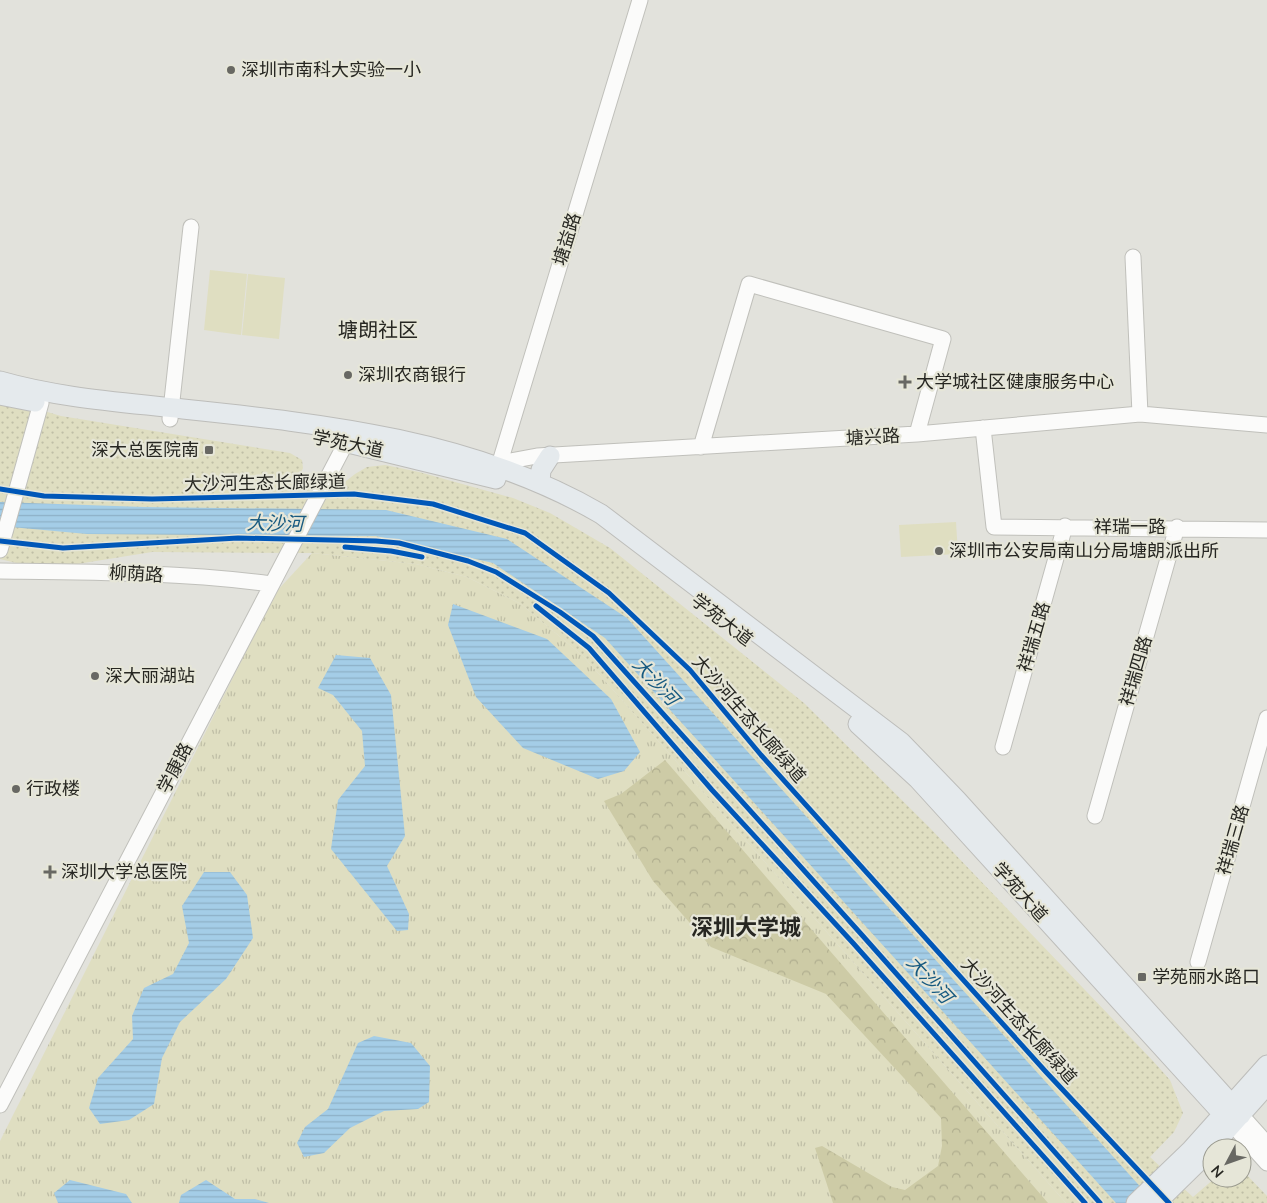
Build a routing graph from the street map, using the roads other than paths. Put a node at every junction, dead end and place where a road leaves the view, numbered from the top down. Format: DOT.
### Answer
graph roads {
  1 [pos="640,0"];
  2 [pos="191,227"];
  3 [pos="1133,257"];
  4 [pos="0,381"];
  5 [pos="0,395"];
  6 [pos="41,403"];
  7 [pos="170,413"];
  8 [pos="1140,414"];
  9 [pos="1267,425"];
  10 [pos="983,428"];
  11 [pos="917,434"];
  12 [pos="349,436"];
  13 [pos="701,447"];
  14 [pos="550,456"];
  15 [pos="492,473"];
  16 [pos="540,482"];
  17 [pos="1065,526"];
  18 [pos="1177,527"];
  19 [pos="1267,530"];
  20 [pos="0,550"];
  21 [pos="0,571"];
  22 [pos="271,584"];
  23 [pos="1267,718"];
  24 [pos="1003,747"];
  25 [pos="1095,816"];
  26 [pos="1198,962"];
  27 [pos="1267,1065"];
  28 [pos="1267,1085"];
  29 [pos="0,1106"];
  30 [pos="1232,1115"];
  31 [pos="1267,1144"];
  32 [pos="1196,1155"];
  33 [pos="1267,1164"];
  34 [pos="1136,1203"];
  35 [pos="1156,1203"];
  1 -- 15 [label="street, 塘益路"];
  2 -- 7 [label="street"];
  3 -- 8 [label="street"];
  4 -- 7 [label="main road, 学苑大道"];
  5 -- 6 [label="main road, 学苑大道"];
  6 -- 7 [label="main road, 学苑大道"];
  6 -- 20 [label="street"];
  7 -- 12 [label="main road, 学苑大道"];
  8 -- 9 [label="street, 塘兴路"];
  8 -- 10 [label="street, 塘兴路"];
  10 -- 11 [label="street, 塘兴路"];
  10 -- 17 [label="street, 祥瑞一路"];
  11 -- 13 [label="street, 塘兴路"];
  11 -- 13 [label="street"];
  12 -- 15 [label="main road, 学苑大道"];
  12 -- 22 [label="street, 学康路"];
  13 -- 14 [label="street, 塘兴路"];
  14 -- 15 [label="street, 塘兴路"];
  14 -- 16 [label="main road"];
  15 -- 16 [label="main road, 学苑大道"];
  15 -- 30 [label="main road, 学苑大道"];
  16 -- 30 [label="main road, 学苑大道"];
  17 -- 18 [label="street, 祥瑞一路"];
  17 -- 24 [label="street, 祥瑞五路"];
  18 -- 19 [label="street, 祥瑞一路"];
  18 -- 25 [label="street, 祥瑞四路"];
  21 -- 22 [label="street, 柳荫路"];
  22 -- 29 [label="street, 学康路"];
  23 -- 26 [label="street, 祥瑞三路"];
  27 -- 30 [label="main road"];
  28 -- 30 [label="main road"];
  30 -- 31 [label="street, 学苑大道"];
  30 -- 32 [label="main road"];
  30 -- 33 [label="street, 学苑大道"];
  32 -- 34 [label="main road"];
  32 -- 35 [label="main road"];
}
